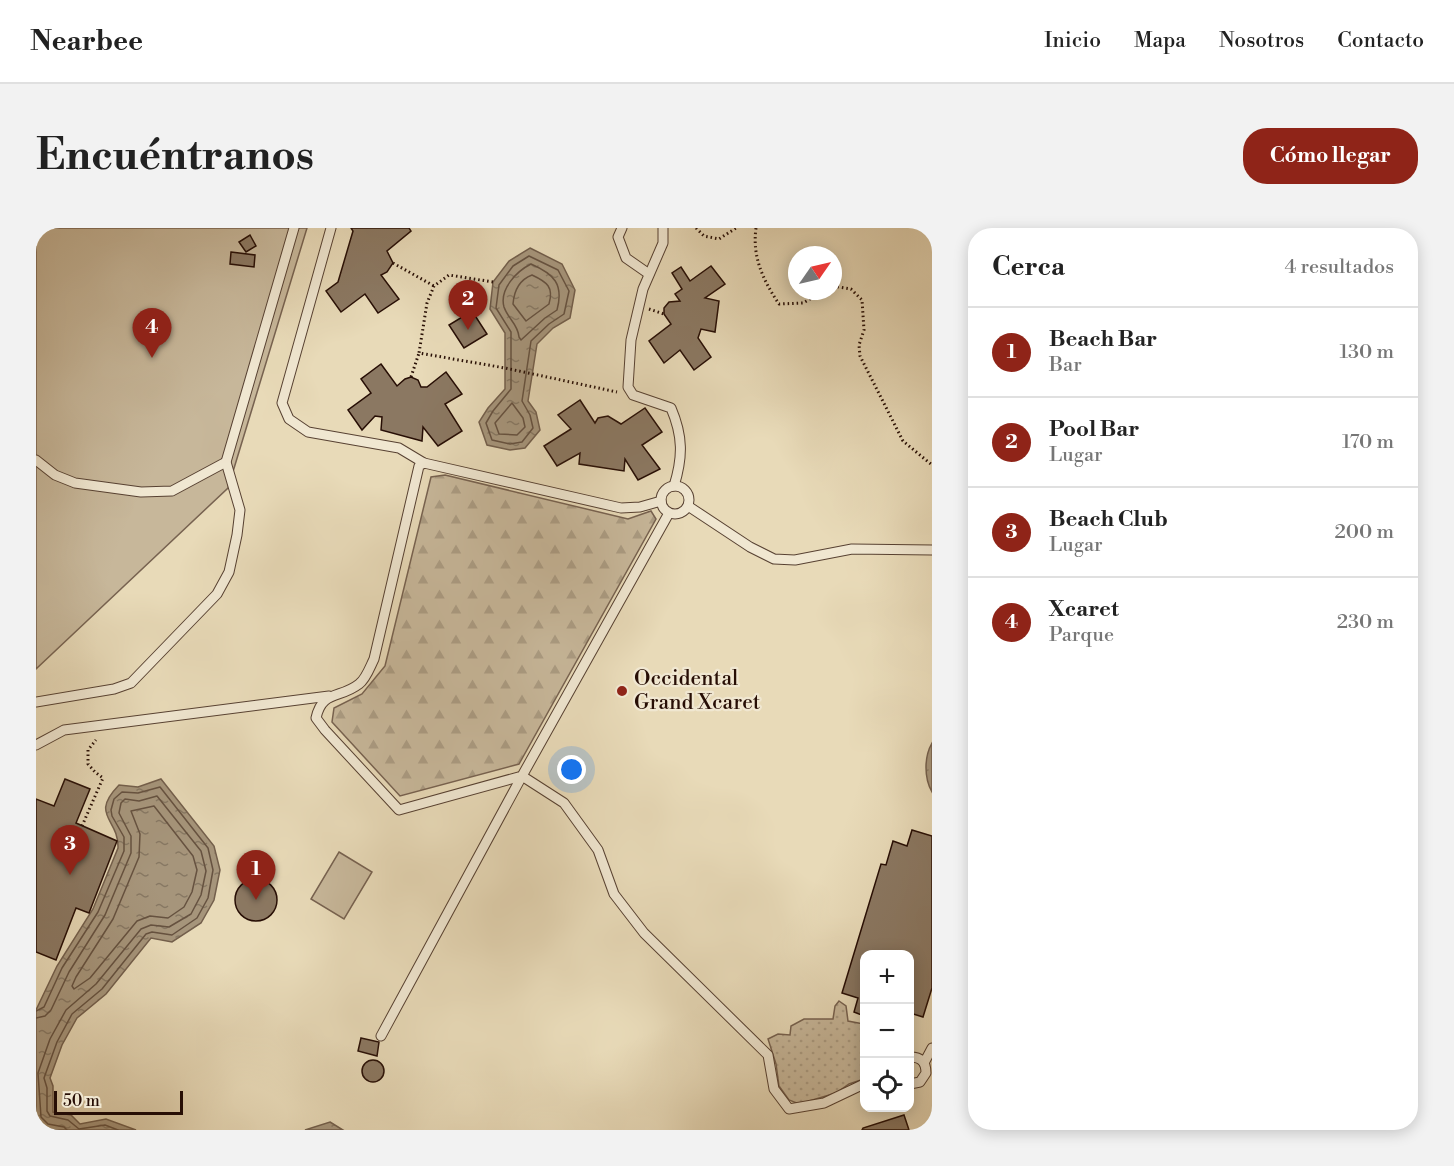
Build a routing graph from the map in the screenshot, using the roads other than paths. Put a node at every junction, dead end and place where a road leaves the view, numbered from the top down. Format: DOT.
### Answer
graph roads {
  1 [pos="294,228"];
  2 [pos="331,228"];
  3 [pos="622,228"];
  4 [pos="663,228"];
  5 [pos="649,274"];
  6 [pos="36,460"];
  7 [pos="226,462"];
  8 [pos="424,463"];
  9 [pos="674,486"];
  10 [pos="661,501"];
  11 [pos="688,506"];
  12 [pos="669,513"];
  13 [pos="932,550"];
  14 [pos="329,696"];
  15 [pos="36,702"];
  16 [pos="36,745"];
  17 [pos="522,776"];
  18 [pos="381,1036"];
  19 [pos="932,1048"];
  20 [pos="914,1058"];
  21 [pos="924,1063"];
  22 [pos="914,1083"];
  23 [pos="860,1086"];
  1 -- 7 [label="lane"];
  2 -- 8 [label="lane"];
  3 -- 5 [label="lane"];
  4 -- 5 [label="lane"];
  5 -- 9 [label="lane"];
  6 -- 7 [label="lane"];
  7 -- 15 [label="lane"];
  8 -- 10 [label="lane"];
  8 -- 14 [label="lane"];
  9 -- 10 [label="lane"];
  9 -- 11 [label="lane"];
  10 -- 12 [label="lane"];
  11 -- 12 [label="lane"];
  11 -- 13 [label="lane"];
  12 -- 17 [label="lane"];
  14 -- 16 [label="lane"];
  14 -- 17 [label="lane"];
  17 -- 18 [label="lane"];
  17 -- 23 [label="lane"];
  19 -- 21 [label="lane"];
  20 -- 21 [label="lane"];
  21 -- 22 [label="lane"];
}
